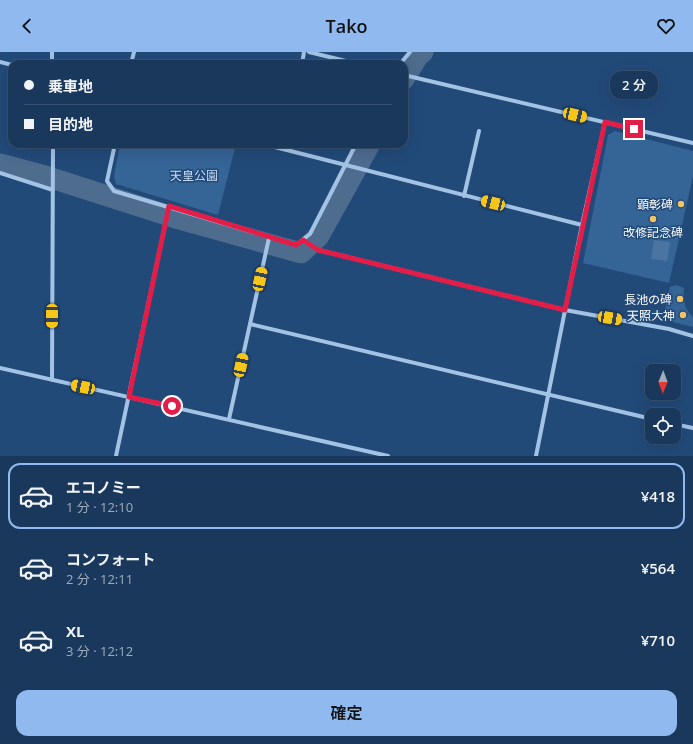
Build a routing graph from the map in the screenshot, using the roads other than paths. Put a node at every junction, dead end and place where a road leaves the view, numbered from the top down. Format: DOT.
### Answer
graph roads {
  1 [pos="309,52"];
  2 [pos="410,52"];
  3 [pos="342,60"];
  4 [pos="403,60"];
  5 [pos="408,76"];
  6 [pos="605,122"];
  7 [pos="479,131"];
  8 [pos="693,143"];
  9 [pos="53,148"];
  10 [pos="114,148"];
  11 [pos="279,148"];
  12 [pos="354,148"];
  13 [pos="283,149"];
  14 [pos="345,165"];
  15 [pos="0,173"];
  16 [pos="53,190"];
  17 [pos="464,196"];
  18 [pos="168,209"];
  19 [pos="582,225"];
  20 [pos="268,240"];
  21 [pos="305,241"];
  22 [pos="565,310"];
  23 [pos="250,324"];
  24 [pos="693,336"];
  25 [pos="0,368"];
  26 [pos="52,380"];
  27 [pos="548,394"];
  28 [pos="129,397"];
  29 [pos="645,417"];
  30 [pos="229,419"];
  31 [pos="681,425"];
  32 [pos="693,428"];
  33 [pos="116,456"];
  34 [pos="388,456"];
  35 [pos="536,456"];
  1 -- 3 [label="street"];
  2 -- 4 [label="street"];
  5 -- 6 [label="street"];
  6 -- 8 [label="street"];
  6 -- 19 [label="street"];
  7 -- 17 [label="street"];
  9 -- 16 [label="street"];
  10 -- 18 [label="street"];
  11 -- 13 [label="street"];
  12 -- 14 [label="street"];
  13 -- 14 [label="street"];
  14 -- 17 [label="street"];
  14 -- 21 [label="street"];
  15 -- 16 [label="street"];
  16 -- 26 [label="street"];
  17 -- 19 [label="street"];
  18 -- 20 [label="street"];
  18 -- 28 [label="street"];
  19 -- 22 [label="street"];
  20 -- 21 [label="street"];
  20 -- 23 [label="street"];
  21 -- 22 [label="street"];
  22 -- 24 [label="street"];
  22 -- 27 [label="street"];
  23 -- 27 [label="street"];
  23 -- 30 [label="street"];
  25 -- 26 [label="street"];
  26 -- 28 [label="street"];
  27 -- 29 [label="street"];
  27 -- 35 [label="street"];
  28 -- 30 [label="street"];
  28 -- 33 [label="street"];
  30 -- 34 [label="street"];
  31 -- 32 [label="street"];
}
